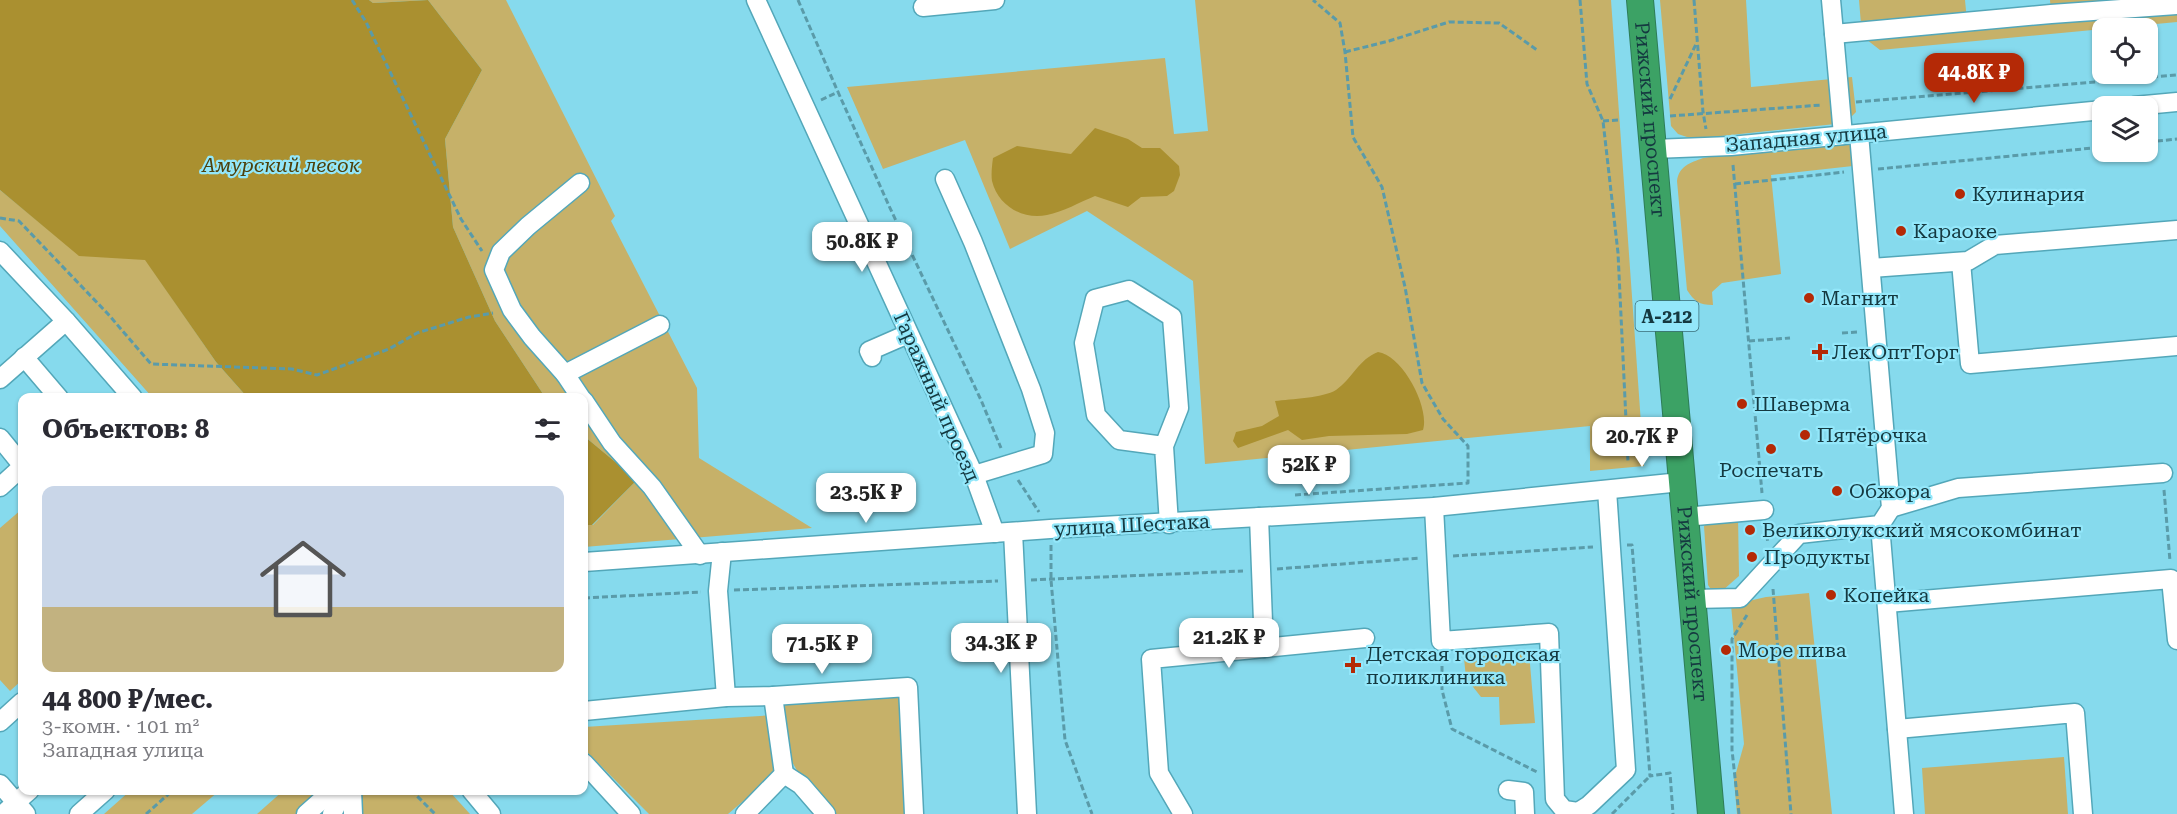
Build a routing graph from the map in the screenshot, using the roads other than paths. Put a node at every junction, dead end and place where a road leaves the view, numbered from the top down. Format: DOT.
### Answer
graph roads {
  1 [pos="756,0"];
  2 [pos="995,0"];
  3 [pos="1640,0"];
  4 [pos="1831,0"];
  5 [pos="2177,5"];
  6 [pos="922,6"];
  7 [pos="1834,34"];
  8 [pos="2177,102"];
  9 [pos="2158,104"];
  10 [pos="2092,111"];
  11 [pos="1851,135"];
  12 [pos="1653,149"];
  13 [pos="945,179"];
  14 [pos="580,183"];
  15 [pos="2177,230"];
  16 [pos="0,251"];
  17 [pos="1961,262"];
  18 [pos="1871,268"];
  19 [pos="66,321"];
  20 [pos="660,325"];
  21 [pos="908,334"];
  22 [pos="2177,346"];
  23 [pos="869,350"];
  24 [pos="24,357"];
  25 [pos="565,374"];
  26 [pos="0,379"];
  27 [pos="55,393"];
  28 [pos="129,393"];
  29 [pos="578,393"];
  30 [pos="588,408"];
  31 [pos="0,438"];
  32 [pos="1164,446"];
  33 [pos="18,461"];
  34 [pos="18,470"];
  35 [pos="2163,473"];
  36 [pos="974,475"];
  37 [pos="1681,483"];
  38 [pos="0,487"];
  39 [pos="1608,490"];
  40 [pos="1434,507"];
  41 [pos="1891,508"];
  42 [pos="1259,517"];
  43 [pos="1684,517"];
  44 [pos="1765,518"];
  45 [pos="1169,524"];
  46 [pos="1880,525"];
  47 [pos="1004,533"];
  48 [pos="722,552"];
  49 [pos="700,555"];
  50 [pos="588,562"];
  51 [pos="1693,599"];
  52 [pos="1887,603"];
  53 [pos="1365,638"];
  54 [pos="2177,640"];
  55 [pos="1264,648"];
  56 [pos="773,696"];
  57 [pos="726,697"];
  58 [pos="18,705"];
  59 [pos="588,711"];
  60 [pos="1,719"];
  61 [pos="1897,729"];
  62 [pos="588,767"];
  63 [pos="784,774"];
  64 [pos="0,784"];
  65 [pos="1508,790"];
  66 [pos="100,795"];
  67 [pos="327,795"];
  68 [pos="342,795"];
  69 [pos="352,795"];
  70 [pos="475,795"];
  71 [pos="19,805"];
  72 [pos="79,814"];
  73 [pos="306,814"];
  74 [pos="332,814"];
  75 [pos="353,814"];
  76 [pos="491,814"];
  77 [pos="631,814"];
  78 [pos="745,814"];
  79 [pos="826,814"];
  80 [pos="914,814"];
  81 [pos="1027,814"];
  82 [pos="1183,814"];
  83 [pos="1525,814"];
  84 [pos="1711,814"];
  85 [pos="1904,814"];
  86 [pos="2084,814"];
  1 -- 21 [label="street, Гаражный проезд"];
  2 -- 6 [label="street"];
  3 -- 12 [label="highway, Рижский проспект / А-212"];
  4 -- 7 [label="street"];
  5 -- 7 [label="street"];
  7 -- 11 [label="street"];
  8 -- 9 [label="street"];
  10 -- 11 [label="street, Западная улица"];
  11 -- 12 [label="street, Западная улица"];
  11 -- 18 [label="street"];
  12 -- 37 [label="highway, Рижский проспект / А-212"];
  13 -- 36 [label="street"];
  14 -- 25 [label="street"];
  15 -- 17 [label="street"];
  16 -- 19 [label="street"];
  17 -- 18 [label="street"];
  17 -- 22 [label="street"];
  18 -- 41 [label="street"];
  19 -- 24 [label="street"];
  19 -- 28 [label="street"];
  20 -- 25 [label="street"];
  21 -- 23 [label="street"];
  21 -- 36 [label="street, Гаражный проезд"];
  24 -- 26 [label="street"];
  24 -- 27 [label="street"];
  25 -- 29 [label="street"];
  30 -- 49 [label="street"];
  31 -- 33 [label="street"];
  32 -- 32 [label="street"];
  32 -- 45 [label="street"];
  34 -- 38 [label="street"];
  35 -- 41 [label="street"];
  36 -- 47 [label="street, Гаражный проезд"];
  37 -- 39 [label="street, улица Шестака"];
  37 -- 43 [label="highway, Рижский проспект / А-212"];
  39 -- 40 [label="street, улица Шестака"];
  39 -- 40 [label="street"];
  40 -- 42 [label="street, улица Шестака"];
  41 -- 46 [label="street"];
  42 -- 45 [label="street, улица Шестака"];
  42 -- 55 [label="street"];
  43 -- 44 [label="street"];
  43 -- 51 [label="highway, Рижский проспект / А-212"];
  45 -- 47 [label="street, улица Шестака"];
  46 -- 51 [label="street"];
  46 -- 52 [label="street"];
  47 -- 48 [label="street, улица Шестака"];
  47 -- 81 [label="street, Гаражный проезд"];
  48 -- 49 [label="street, улица Шестака"];
  48 -- 57 [label="street"];
  49 -- 50 [label="street, улица Шестака"];
  51 -- 84 [label="highway, Рижский проспект / А-212"];
  52 -- 54 [label="street"];
  52 -- 61 [label="street"];
  53 -- 55 [label="street"];
  55 -- 82 [label="street"];
  56 -- 57 [label="street"];
  56 -- 63 [label="street"];
  56 -- 80 [label="street"];
  57 -- 59 [label="street"];
  58 -- 60 [label="street"];
  61 -- 85 [label="street"];
  61 -- 86 [label="street"];
  62 -- 77 [label="street"];
  63 -- 78 [label="street"];
  63 -- 79 [label="street"];
  64 -- 71 [label="street"];
  65 -- 83 [label="street"];
  66 -- 72 [label="street"];
  67 -- 73 [label="street"];
  68 -- 74 [label="street"];
  69 -- 75 [label="street"];
  70 -- 76 [label="street"];
}
